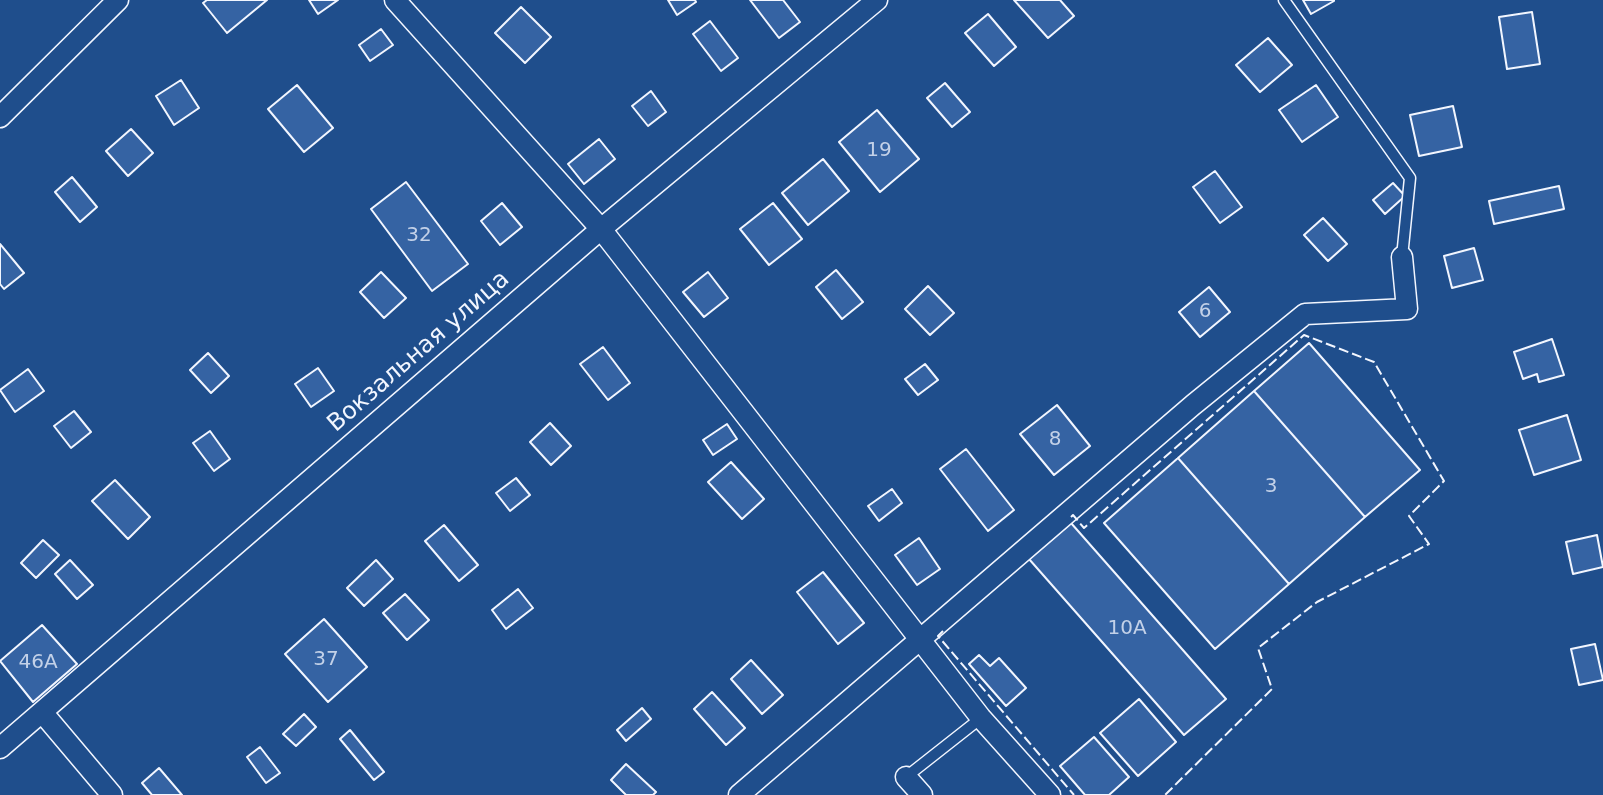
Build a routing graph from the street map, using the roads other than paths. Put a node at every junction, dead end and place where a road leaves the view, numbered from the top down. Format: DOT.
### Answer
graph roads {
  1 [pos="118,0"];
  2 [pos="395,0"];
  3 [pos="877,0"];
  4 [pos="1284,0"];
  5 [pos="0,117"];
  6 [pos="601,229"];
  7 [pos="1402,257"];
  8 [pos="920,638"];
  9 [pos="42,712"];
  10 [pos="981,718"];
  11 [pos="0,748"];
  12 [pos="906,777"];
  13 [pos="112,795"];
  14 [pos="739,795"];
  15 [pos="922,795"];
  16 [pos="1050,795"];
  1 -- 5 [label="street"];
  2 -- 6 [label="street"];
  3 -- 6 [label="street, Вокзальная улица"];
  4 -- 7 [label="lane"];
  6 -- 8 [label="street"];
  6 -- 9 [label="street, Вокзальная улица"];
  7 -- 8 [label="street"];
  8 -- 10 [label="street"];
  8 -- 14 [label="street"];
  9 -- 11 [label="street, Вокзальная улица"];
  9 -- 13 [label="street"];
  10 -- 12 [label="lane"];
  10 -- 16 [label="street"];
  12 -- 15 [label="street"];
}
